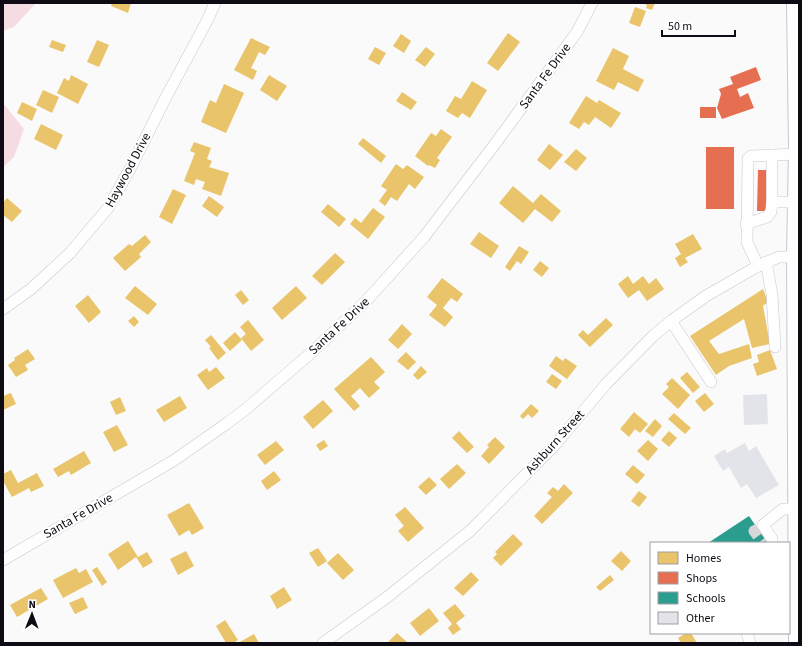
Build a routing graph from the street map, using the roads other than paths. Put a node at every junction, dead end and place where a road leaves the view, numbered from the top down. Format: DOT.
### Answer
graph roads {
  1 [pos="215,3"];
  2 [pos="592,3"];
  3 [pos="794,3"];
  4 [pos="797,152"];
  5 [pos="772,155"];
  6 [pos="772,202"];
  7 [pos="795,202"];
  8 [pos="746,224"];
  9 [pos="796,257"];
  10 [pos="762,264"];
  11 [pos="3,310"];
  12 [pos="671,321"];
  13 [pos="775,347"];
  14 [pos="711,382"];
  15 [pos="796,508"];
  16 [pos="772,542"];
  17 [pos="3,560"];
  18 [pos="793,564"];
  19 [pos="793,590"];
  20 [pos="796,641"];
  21 [pos="323,643"];
  1 -- 11 [label="street, Haywood Drive"];
  2 -- 17 [label="street, Santa Fe Drive"];
  3 -- 4 [label="main road"];
  4 -- 5 [label="street"];
  4 -- 7 [label="main road"];
  5 -- 6 [label="street"];
  5 -- 8 [label="street"];
  6 -- 7 [label="street"];
  6 -- 8 [label="street"];
  7 -- 9 [label="main road"];
  8 -- 10 [label="street"];
  9 -- 10 [label="street, Ashburn Street"];
  9 -- 15 [label="main road"];
  10 -- 12 [label="street, Ashburn Street"];
  10 -- 13 [label="street"];
  12 -- 14 [label="street"];
  12 -- 21 [label="street, Ashburn Street"];
  15 -- 16 [label="street"];
  15 -- 18 [label="main road"];
  18 -- 19 [label="main road"];
  19 -- 20 [label="main road"];
}
